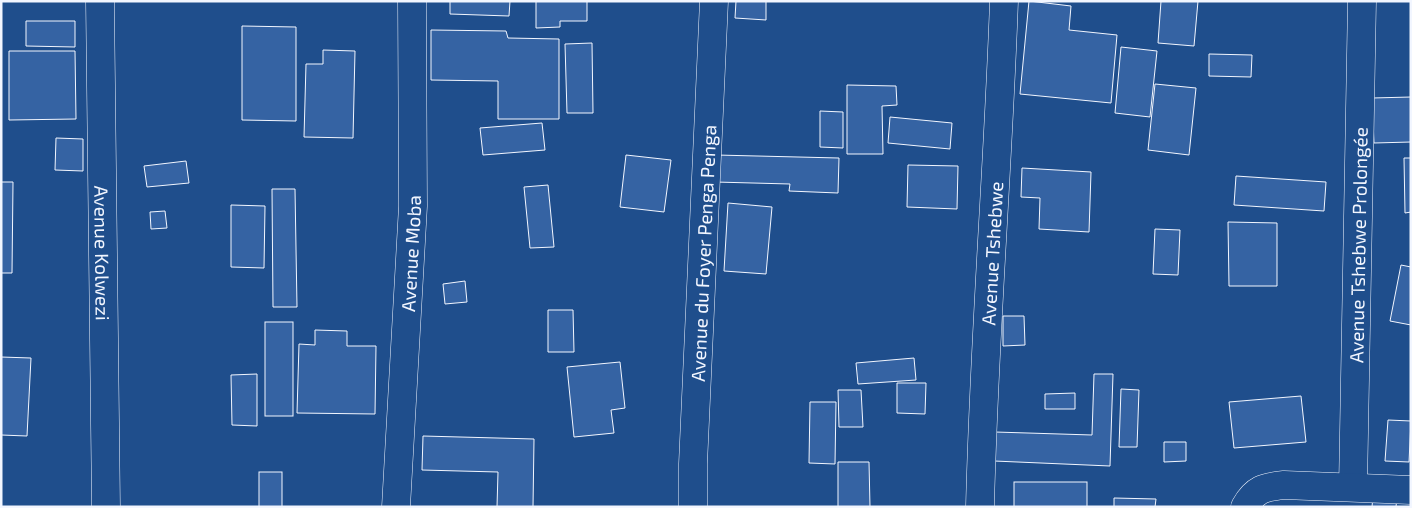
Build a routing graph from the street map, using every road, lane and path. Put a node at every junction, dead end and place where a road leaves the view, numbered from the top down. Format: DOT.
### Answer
graph roads {
  1 [pos="100,1"];
  2 [pos="412,1"];
  3 [pos="714,1"];
  4 [pos="1004,1"];
  5 [pos="1362,1"];
  6 [pos="1353,487"];
  7 [pos="1411,490"];
  8 [pos="106,507"];
  9 [pos="396,507"];
  10 [pos="694,507"];
  11 [pos="980,507"];
  12 [pos="1245,507"];
  1 -- 8 [label="street, Avenue Kolwezi"];
  2 -- 9 [label="street, Avenue Moba"];
  3 -- 10 [label="street, Avenue du Foyer Penga Penga"];
  4 -- 11 [label="street, Avenue Tshebwe"];
  5 -- 6 [label="street, Avenue Tshebwe Prolongée"];
  6 -- 7 [label="street"];
  6 -- 12 [label="street"];
}
